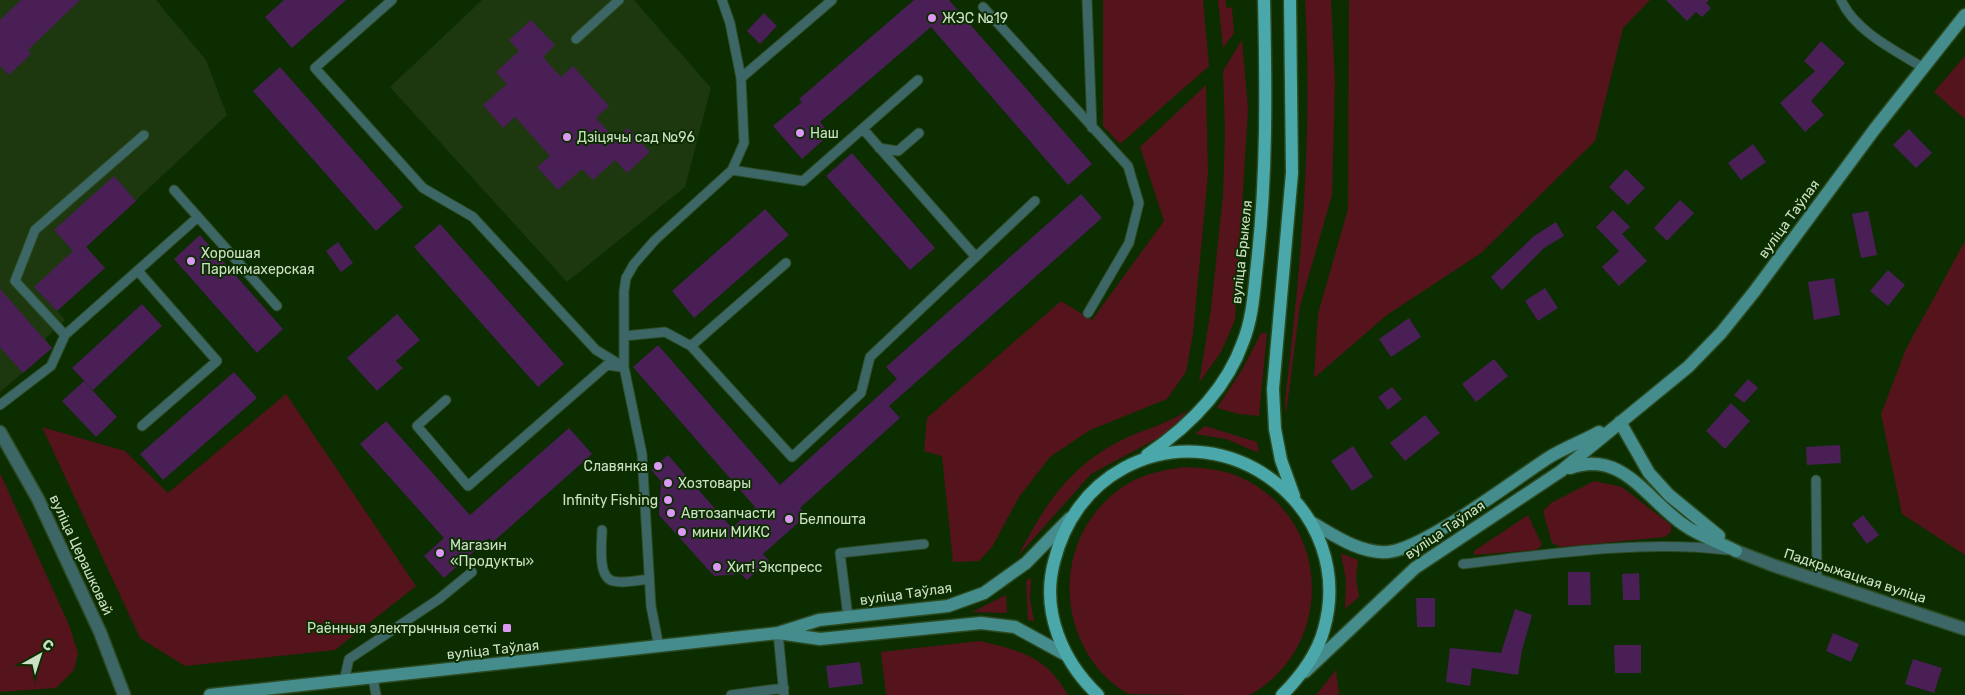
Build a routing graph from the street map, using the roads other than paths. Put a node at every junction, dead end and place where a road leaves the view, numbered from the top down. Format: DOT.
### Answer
graph roads {
  1 [pos="392,0"];
  2 [pos="619,0"];
  3 [pos="722,0"];
  4 [pos="832,0"];
  5 [pos="1087,0"];
  6 [pos="1264,0"];
  7 [pos="1290,0"];
  8 [pos="1841,0"];
  9 [pos="983,7"];
  10 [pos="1965,15"];
  11 [pos="576,39"];
  12 [pos="1922,67"];
  13 [pos="741,78"];
  14 [pos="918,80"];
  15 [pos="1092,128"];
  16 [pos="863,129"];
  17 [pos="920,133"];
  18 [pos="144,135"];
  19 [pos="880,148"];
  20 [pos="732,170"];
  21 [pos="174,190"];
  22 [pos="1035,201"];
  23 [pos="198,217"];
  24 [pos="975,256"];
  25 [pos="786,263"];
  26 [pos="138,271"];
  27 [pos="277,306"];
  28 [pos="1088,312"];
  29 [pos="65,335"];
  30 [pos="624,336"];
  31 [pos="691,346"];
  32 [pos="624,367"];
  33 [pos="446,400"];
  34 [pos="0,406"];
  35 [pos="1620,422"];
  36 [pos="142,426"];
  37 [pos="0,432"];
  38 [pos="1136,462"];
  39 [pos="1561,471"];
  40 [pos="1816,480"];
  41 [pos="1296,501"];
  42 [pos="1070,518"];
  43 [pos="1311,522"];
  44 [pos="602,530"];
  45 [pos="924,544"];
  46 [pos="1736,551"];
  47 [pos="1463,564"];
  48 [pos="472,572"];
  49 [pos="649,579"];
  50 [pos="1817,580"];
  51 [pos="848,617"];
  52 [pos="1965,629"];
  53 [pos="778,633"];
  54 [pos="659,647"];
  55 [pos="1066,655"];
  56 [pos="373,678"];
  57 [pos="1300,678"];
  58 [pos="344,681"];
  59 [pos="1083,681"];
  60 [pos="784,692"];
  61 [pos="124,695"];
  62 [pos="210,695"];
  63 [pos="376,695"];
  64 [pos="732,695"];
  65 [pos="1086,695"];
  66 [pos="1098,695"];
  67 [pos="1282,695"];
  1 -- 32 [label="lane"];
  2 -- 11 [label="lane"];
  3 -- 13 [label="lane"];
  4 -- 13 [label="lane"];
  5 -- 15 [label="lane"];
  6 -- 38 [label="main road, вуліца Брыкеля"];
  7 -- 41 [label="main road"];
  8 -- 12 [label="lane"];
  9 -- 15 [label="lane"];
  10 -- 12 [label="main road, вуліца Таўлая"];
  12 -- 35 [label="main road, вуліца Таўлая"];
  13 -- 20 [label="lane"];
  14 -- 16 [label="lane"];
  15 -- 28 [label="lane"];
  16 -- 19 [label="lane"];
  16 -- 20 [label="lane"];
  17 -- 19 [label="lane"];
  18 -- 29 [label="lane"];
  19 -- 24 [label="lane"];
  20 -- 30 [label="lane"];
  21 -- 23 [label="lane"];
  22 -- 24 [label="lane"];
  23 -- 26 [label="lane"];
  23 -- 27 [label="lane"];
  24 -- 31 [label="lane"];
  25 -- 31 [label="lane"];
  26 -- 29 [label="lane"];
  26 -- 36 [label="lane"];
  29 -- 34 [label="lane"];
  30 -- 31 [label="lane"];
  30 -- 32 [label="lane"];
  32 -- 33 [label="lane"];
  32 -- 49 [label="lane"];
  35 -- 39 [label="main road, вуліца Таўлая"];
  35 -- 43 [label="main road, вуліца Таўлая"];
  35 -- 46 [label="main road"];
  37 -- 61 [label="street, вуліца Церашковай"];
  38 -- 41 [label="main road"];
  38 -- 42 [label="main road"];
  39 -- 46 [label="main road"];
  39 -- 57 [label="main road, вуліца Таўлая"];
  40 -- 50 [label="lane"];
  41 -- 43 [label="main road"];
  42 -- 51 [label="main road, вуліца Таўлая"];
  42 -- 55 [label="main road"];
  43 -- 57 [label="main road"];
  44 -- 49 [label="lane"];
  45 -- 51 [label="lane"];
  46 -- 47 [label="lane"];
  46 -- 50 [label="street, Падкрыжацкая вуліца"];
  48 -- 58 [label="lane"];
  49 -- 54 [label="lane"];
  50 -- 52 [label="street, Падкрыжацкая вуліца"];
  51 -- 53 [label="main road, вуліца Таўлая"];
  53 -- 54 [label="main road, вуліца Таўлая"];
  53 -- 55 [label="main road, вуліца Таўлая"];
  53 -- 60 [label="lane"];
  54 -- 56 [label="main road, вуліца Таўлая"];
  55 -- 59 [label="main road"];
  56 -- 58 [label="main road, вуліца Таўлая"];
  56 -- 63 [label="lane"];
  57 -- 67 [label="main road"];
  58 -- 62 [label="main road, вуліца Таўлая"];
  59 -- 65 [label="main road"];
  59 -- 66 [label="main road"];
  60 -- 64 [label="lane"];
}
